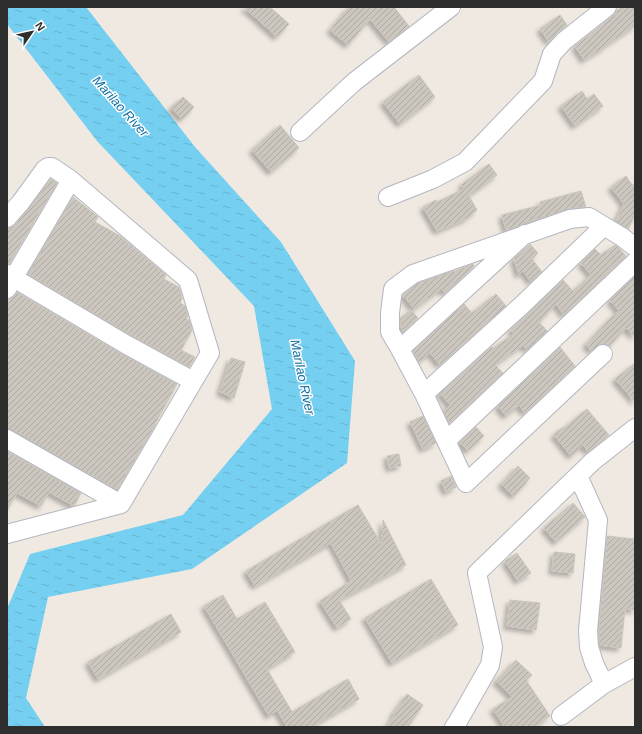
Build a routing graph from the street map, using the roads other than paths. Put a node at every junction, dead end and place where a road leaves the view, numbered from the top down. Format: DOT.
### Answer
graph roads {
  1 [pos="450,7"];
  2 [pos="607,7"];
  3 [pos="300,132"];
  4 [pos="71,180"];
  5 [pos="388,197"];
  6 [pos="7,218"];
  7 [pos="604,226"];
  8 [pos="525,234"];
  9 [pos="635,247"];
  10 [pos="635,262"];
  11 [pos="9,281"];
  12 [pos="400,348"];
  13 [pos="603,354"];
  14 [pos="193,381"];
  15 [pos="424,394"];
  16 [pos="635,428"];
  17 [pos="7,439"];
  18 [pos="446,441"];
  19 [pos="578,476"];
  20 [pos="121,504"];
  21 [pos="7,534"];
  22 [pos="635,667"];
  23 [pos="604,684"];
  24 [pos="561,716"];
  25 [pos="454,727"];
  1 -- 3 [label="street"];
  2 -- 5 [label="street"];
  4 -- 6 [label="street"];
  4 -- 11 [label="street"];
  4 -- 14 [label="street"];
  7 -- 8 [label="street"];
  7 -- 9 [label="street"];
  7 -- 15 [label="street"];
  8 -- 12 [label="street"];
  8 -- 12 [label="street"];
  10 -- 18 [label="street"];
  11 -- 14 [label="street"];
  12 -- 15 [label="street"];
  13 -- 18 [label="street"];
  14 -- 20 [label="street"];
  15 -- 18 [label="street"];
  16 -- 19 [label="street"];
  17 -- 20 [label="street"];
  19 -- 23 [label="street"];
  19 -- 25 [label="street"];
  20 -- 21 [label="street"];
  22 -- 23 [label="street"];
  23 -- 24 [label="street"];
}
